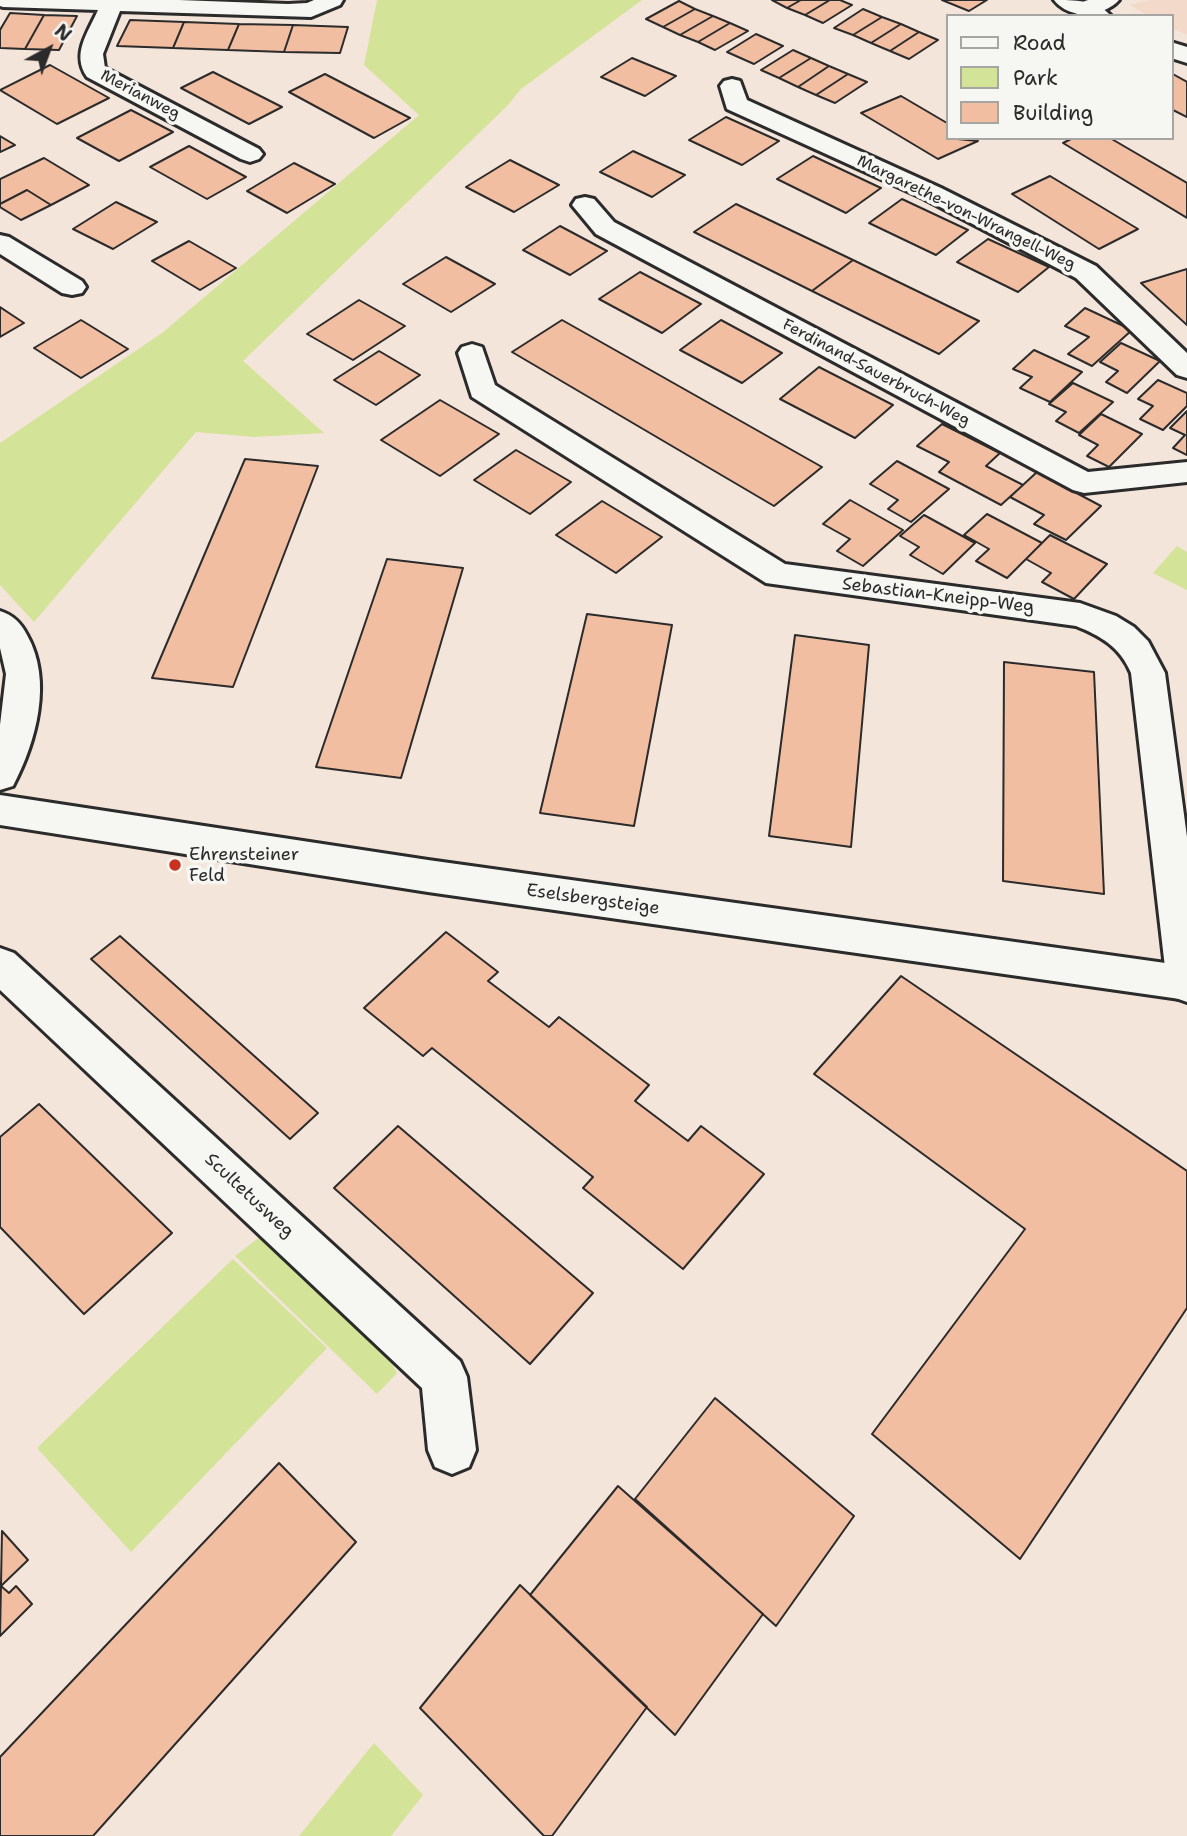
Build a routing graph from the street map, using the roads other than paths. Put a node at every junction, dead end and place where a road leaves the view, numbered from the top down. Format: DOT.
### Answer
graph roads {
  1 [pos="3,0"];
  2 [pos="332,0"];
  3 [pos="1108,0"];
  4 [pos="112,4"];
  5 [pos="1083,8"];
  6 [pos="732,86"];
  7 [pos="250,154"];
  8 [pos="585,205"];
  9 [pos="0,243"];
  10 [pos="72,287"];
  11 [pos="471,353"];
  12 [pos="1187,369"];
  13 [pos="1187,472"];
  14 [pos="0,623"];
  15 [pos="0,776"];
  16 [pos="0,810"];
  17 [pos="0,965"];
  18 [pos="1187,984"];
  19 [pos="452,1450"];
  1 -- 4 [label="street"];
  2 -- 4 [label="street"];
  3 -- 5 [label="street"];
  4 -- 7 [label="street, Merianweg"];
  6 -- 12 [label="street, Margarethe-von-Wrangell-Weg"];
  8 -- 13 [label="street, Ferdinand-Sauerbruch-Weg"];
  9 -- 10 [label="street"];
  11 -- 18 [label="street, Sebastian-Kneipp-Weg"];
  14 -- 15 [label="street"];
  16 -- 18 [label="street, Eselsbergsteige"];
  17 -- 19 [label="street, Scultetusweg"];
}
